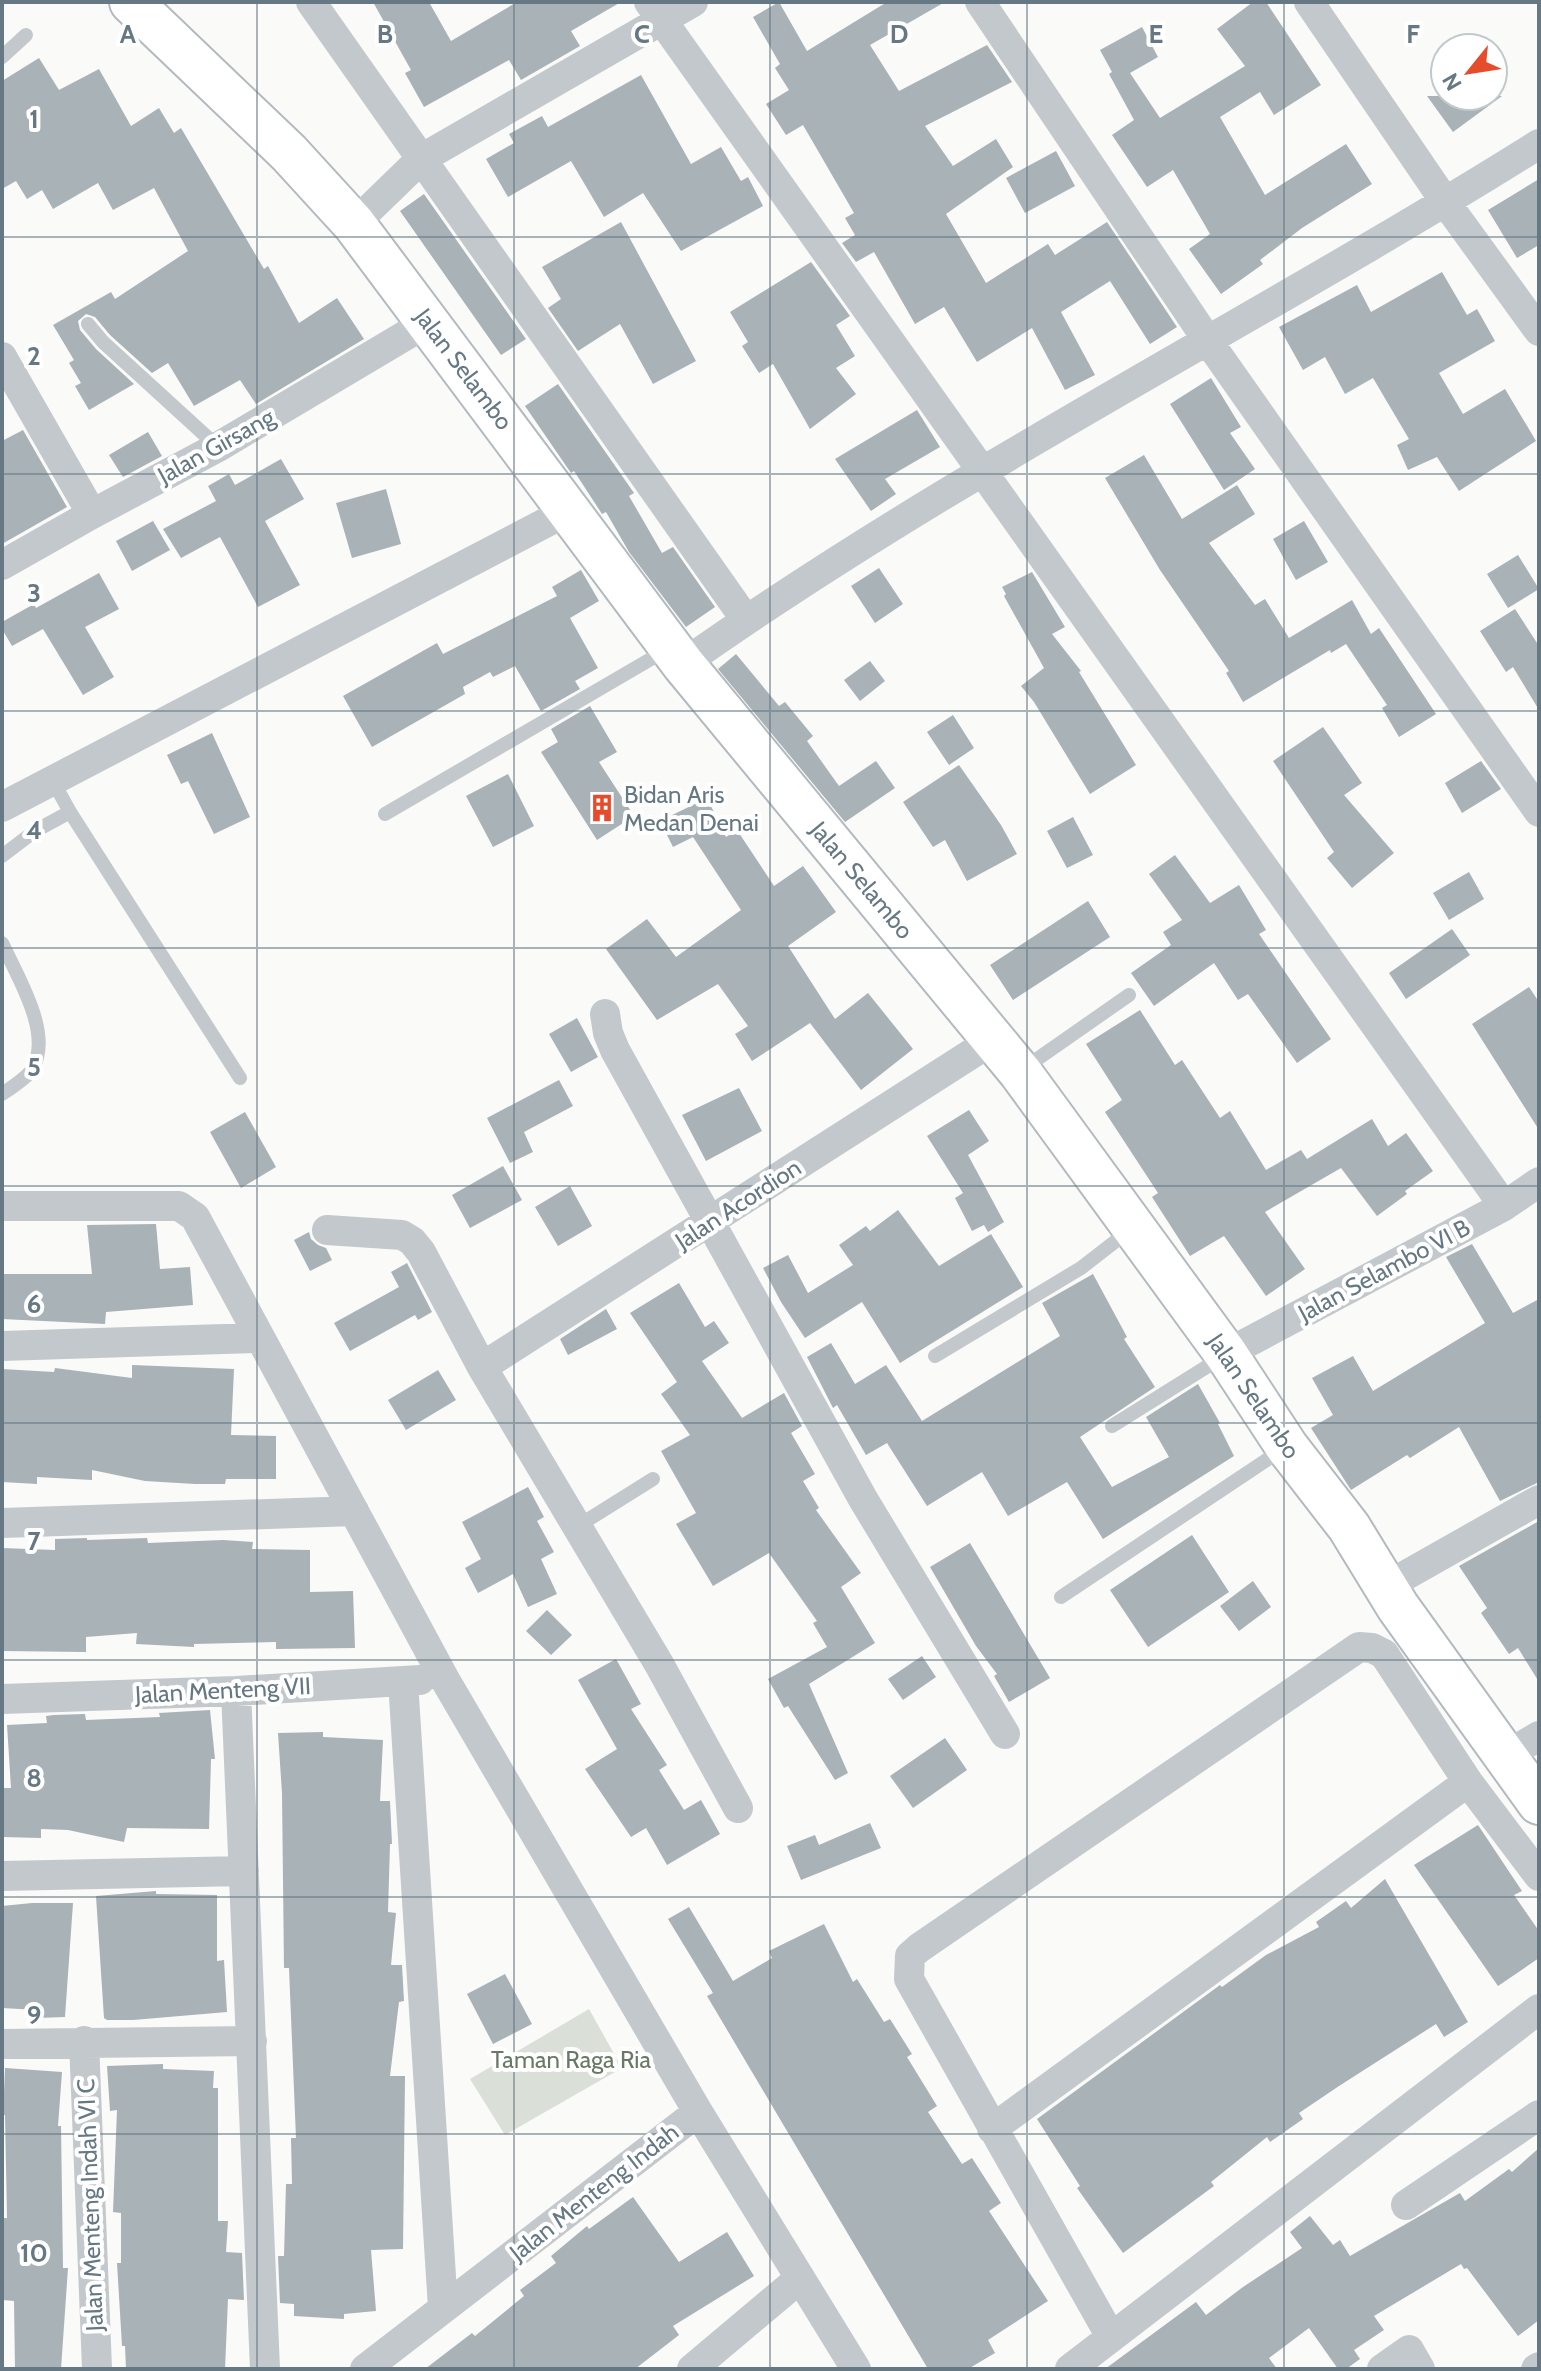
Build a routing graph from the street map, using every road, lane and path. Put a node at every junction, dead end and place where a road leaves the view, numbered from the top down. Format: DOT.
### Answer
graph roads {
  1 [pos="131,2"];
  2 [pos="311,2"];
  3 [pos="693,2"];
  4 [pos="980,2"];
  5 [pos="1309,2"];
  6 [pos="655,11"];
  7 [pos="26,35"];
  8 [pos="2,57"];
  9 [pos="1539,144"];
  10 [pos="421,159"];
  11 [pos="1446,203"];
  12 [pos="354,224"];
  13 [pos="428,322"];
  14 [pos="88,324"];
  15 [pos="1539,331"];
  16 [pos="1208,341"];
  17 [pos="2,357"];
  18 [pos="218,447"];
  19 [pos="982,472"];
  20 [pos="570,510"];
  21 [pos="92,514"];
  22 [pos="2,565"];
  23 [pos="746,620"];
  24 [pos="677,656"];
  25 [pos="53,781"];
  26 [pos="2,807"];
  27 [pos="70,812"];
  28 [pos="1539,812"];
  29 [pos="385,814"];
  30 [pos="2,856"];
  31 [pos="2,943"];
  32 [pos="1129,995"];
  33 [pos="605,1014"];
  34 [pos="993,1040"];
  35 [pos="1020,1072"];
  36 [pos="240,1078"];
  37 [pos="2,1094"];
  38 [pos="1539,1182"];
  39 [pos="2,1206"];
  40 [pos="1504,1206"];
  41 [pos="711,1222"];
  42 [pos="1134,1227"];
  43 [pos="327,1230"];
  44 [pos="258,1338"];
  45 [pos="2,1346"];
  46 [pos="1226,1354"];
  47 [pos="935,1356"];
  48 [pos="482,1367"];
  49 [pos="1112,1426"];
  50 [pos="1287,1447"];
  51 [pos="653,1479"];
  52 [pos="1539,1500"];
  53 [pos="354,1511"];
  54 [pos="2,1523"];
  55 [pos="578,1526"];
  56 [pos="1385,1587"];
  57 [pos="1061,1597"];
  58 [pos="444,1678"];
  59 [pos="403,1681"];
  60 [pos="236,1691"];
  61 [pos="2,1699"];
  62 [pos="1005,1734"];
  63 [pos="1522,1746"];
  64 [pos="1468,1782"];
  65 [pos="1537,1795"];
  66 [pos="738,1808"];
  67 [pos="244,1871"];
  68 [pos="2,1876"];
  69 [pos="1539,1876"];
  70 [pos="1539,2009"];
  71 [pos="84,2041"];
  72 [pos="252,2041"];
  73 [pos="2,2044"];
  74 [pos="698,2112"];
  75 [pos="1539,2115"];
  76 [pos="992,2129"];
  77 [pos="1406,2205"];
  78 [pos="799,2279"];
  79 [pos="443,2308"];
  80 [pos="1111,2337"];
  81 [pos="97,2369"];
  82 [pos="265,2369"];
  83 [pos="365,2369"];
  84 [pos="692,2369"];
  85 [pos="856,2369"];
  86 [pos="1070,2369"];
  87 [pos="1382,2369"];
  88 [pos="1420,2369"];
  1 -- 12 [label="street, Jalan Selambo"];
  2 -- 10 [label="street"];
  3 -- 6 [label="street"];
  4 -- 16 [label="street"];
  5 -- 11 [label="street"];
  6 -- 10 [label="street"];
  6 -- 19 [label="street"];
  7 -- 8 [label="lane"];
  9 -- 11 [label="street"];
  10 -- 12 [label="street"];
  10 -- 23 [label="street"];
  11 -- 15 [label="street"];
  11 -- 16 [label="street"];
  12 -- 13 [label="street, Jalan Selambo"];
  13 -- 18 [label="street, Jalan Girsang"];
  13 -- 20 [label="street, Jalan Selambo"];
  14 -- 18 [label="lane"];
  16 -- 19 [label="street"];
  16 -- 28 [label="street"];
  17 -- 21 [label="street"];
  18 -- 21 [label="street, Jalan Girsang"];
  19 -- 23 [label="street"];
  19 -- 40 [label="street"];
  20 -- 24 [label="street, Jalan Selambo"];
  20 -- 25 [label="street"];
  21 -- 22 [label="street, Jalan Girsang"];
  23 -- 24 [label="street"];
  24 -- 29 [label="lane"];
  24 -- 34 [label="street, Jalan Selambo"];
  25 -- 26 [label="street"];
  25 -- 27 [label="lane"];
  27 -- 30 [label="lane"];
  27 -- 36 [label="lane"];
  31 -- 37 [label="lane"];
  32 -- 35 [label="lane"];
  33 -- 41 [label="street"];
  34 -- 35 [label="street, Jalan Selambo"];
  34 -- 41 [label="street, Jalan Acordion"];
  35 -- 42 [label="street, Jalan Selambo"];
  38 -- 40 [label="street, Jalan Selambo VI B"];
  39 -- 44 [label="street"];
  40 -- 46 [label="street, Jalan Selambo VI B"];
  41 -- 48 [label="street, Jalan Acordion"];
  41 -- 62 [label="street"];
  42 -- 46 [label="street, Jalan Selambo"];
  42 -- 47 [label="lane"];
  43 -- 48 [label="street"];
  44 -- 45 [label="street"];
  44 -- 53 [label="street"];
  46 -- 49 [label="lane"];
  46 -- 50 [label="street, Jalan Selambo"];
  48 -- 55 [label="street"];
  50 -- 56 [label="street, Jalan Selambo"];
  50 -- 57 [label="lane"];
  51 -- 55 [label="lane"];
  52 -- 56 [label="street"];
  53 -- 54 [label="street"];
  53 -- 58 [label="street"];
  55 -- 66 [label="street"];
  56 -- 63 [label="street, Jalan Selambo"];
  58 -- 59 [label="street, Jalan Menteng VII"];
  58 -- 74 [label="street"];
  59 -- 60 [label="street, Jalan Menteng VII"];
  59 -- 79 [label="street"];
  60 -- 61 [label="street, Jalan Menteng VII"];
  60 -- 67 [label="street"];
  63 -- 65 [label="street, Jalan Selambo"];
  64 -- 69 [label="street"];
  64 -- 76 [label="street"];
  64 -- 76 [label="street"];
  67 -- 68 [label="street"];
  67 -- 72 [label="street"];
  70 -- 80 [label="street"];
  71 -- 72 [label="street"];
  71 -- 73 [label="street"];
  71 -- 81 [label="street, Jalan Menteng Indah VI C"];
  72 -- 82 [label="street"];
  74 -- 78 [label="street, Jalan Menteng Indah"];
  74 -- 79 [label="street, Jalan Menteng Indah"];
  75 -- 77 [label="street"];
  76 -- 80 [label="street"];
  78 -- 84 [label="street"];
  78 -- 85 [label="street, Jalan Menteng Indah"];
  79 -- 83 [label="street, Jalan Menteng Indah"];
  80 -- 86 [label="street"];
  87 -- 88 [label="street"];
}
